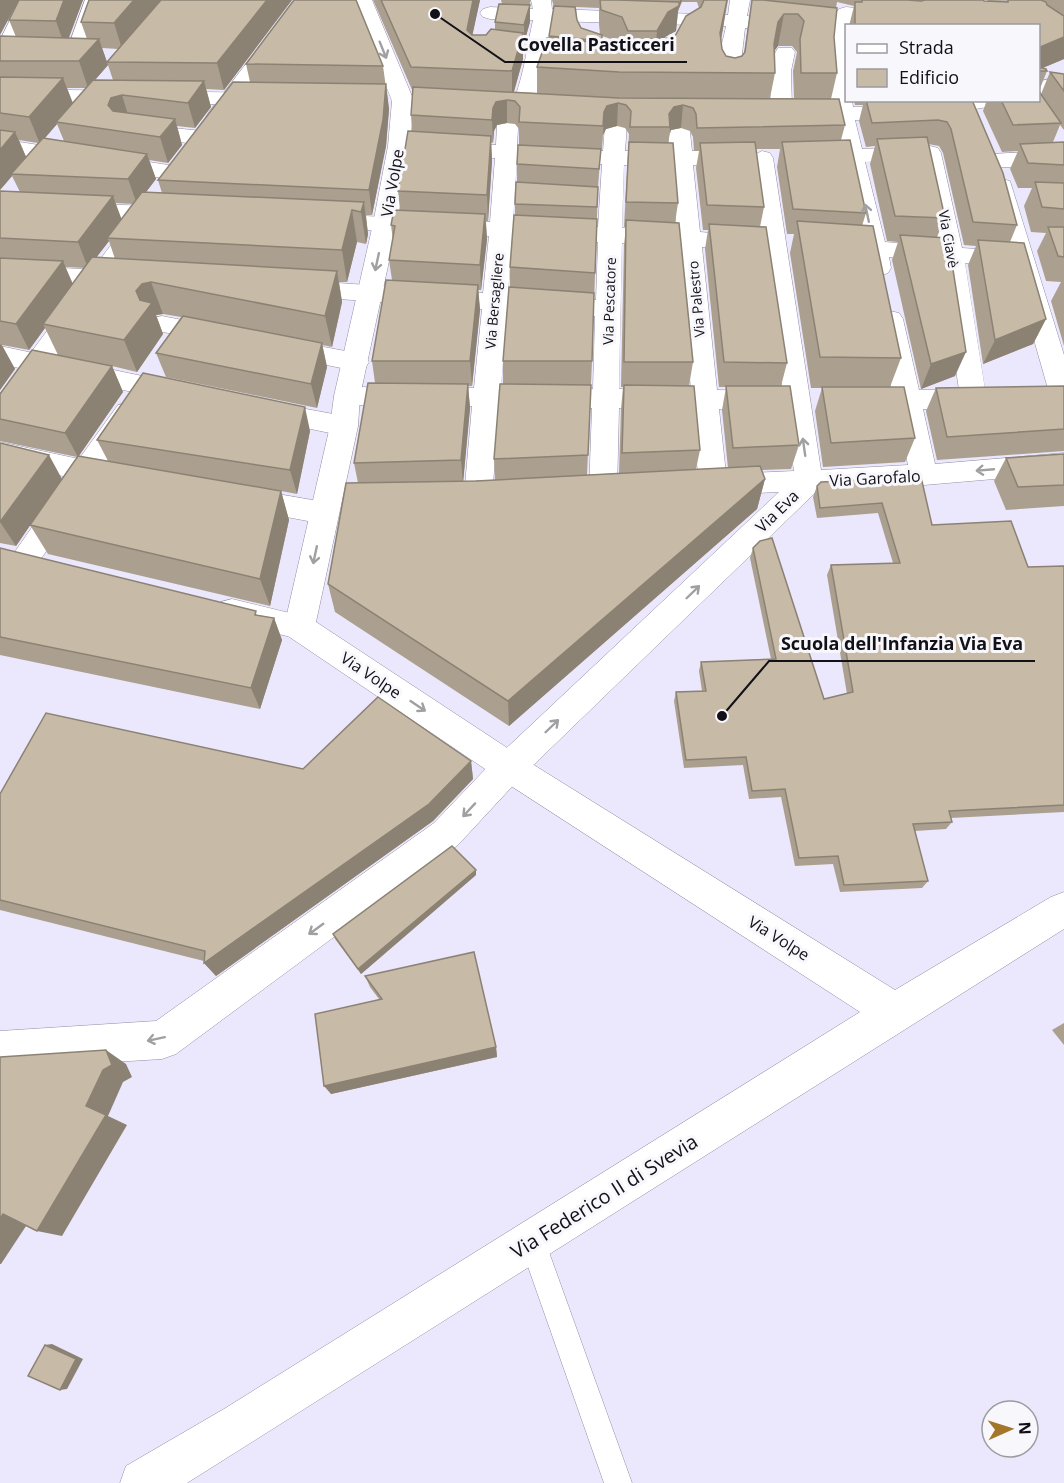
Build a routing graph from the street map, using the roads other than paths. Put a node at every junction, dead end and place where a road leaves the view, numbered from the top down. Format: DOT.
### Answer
graph roads {
  1 [pos="30,0"];
  2 [pos="95,0"];
  3 [pos="305,0"];
  4 [pos="362,0"];
  5 [pos="740,0"];
  6 [pos="905,0"];
  7 [pos="490,6"];
  8 [pos="543,8"];
  9 [pos="590,10"];
  10 [pos="690,10"];
  11 [pos="738,21"];
  12 [pos="915,22"];
  13 [pos="830,33"];
  14 [pos="485,35"];
  15 [pos="678,38"];
  16 [pos="587,39"];
  17 [pos="515,49"];
  18 [pos="785,52"];
  19 [pos="27,55"];
  20 [pos="51,55"];
  21 [pos="75,56"];
  22 [pos="96,56"];
  23 [pos="1,57"];
  24 [pos="544,58"];
  25 [pos="116,73"];
  26 [pos="729,82"];
  27 [pos="0,95"];
  28 [pos="96,97"];
  29 [pos="232,98"];
  30 [pos="289,99"];
  31 [pos="992,102"];
  32 [pos="506,105"];
  33 [pos="546,108"];
  34 [pos="647,112"];
  35 [pos="82,113"];
  36 [pos="759,114"];
  37 [pos="782,114"];
  38 [pos="843,114"];
  39 [pos="978,126"];
  40 [pos="130,129"];
  41 [pos="202,138"];
  42 [pos="54,145"];
  43 [pos="0,146"];
  44 [pos="399,146"];
  45 [pos="506,152"];
  46 [pos="855,157"];
  47 [pos="1064,157"];
  48 [pos="615,158"];
  49 [pos="762,158"];
  50 [pos="682,159"];
  51 [pos="31,171"];
  52 [pos="175,173"];
  53 [pos="16,189"];
  54 [pos="0,207"];
  55 [pos="146,213"];
  56 [pos="194,215"];
  57 [pos="302,220"];
  58 [pos="385,224"];
  59 [pos="501,231"];
  60 [pos="611,236"];
  61 [pos="691,239"];
  62 [pos="794,244"];
  63 [pos="1028,248"];
  64 [pos="875,249"];
  65 [pos="951,253"];
  66 [pos="0,273"];
  67 [pos="97,278"];
  68 [pos="145,280"];
  69 [pos="275,287"];
  70 [pos="370,292"];
  71 [pos="494,302"];
  72 [pos="608,309"];
  73 [pos="1055,341"];
  74 [pos="164,351"];
  75 [pos="0,355"];
  76 [pos="38,362"];
  77 [pos="356,362"];
  78 [pos="347,396"];
  79 [pos="486,397"];
  80 [pos="203,398"];
  81 [pos="606,399"];
  82 [pos="705,399"];
  83 [pos="1064,399"];
  84 [pos="819,400"];
  85 [pos="907,400"];
  86 [pos="974,400"];
  87 [pos="238,405"];
  88 [pos="0,414"];
  89 [pos="344,426"];
  90 [pos="0,452"];
  91 [pos="1064,463"];
  92 [pos="86,472"];
  93 [pos="924,475"];
  94 [pos="809,481"];
  95 [pos="143,482"];
  96 [pos="702,486"];
  97 [pos="603,491"];
  98 [pos="222,495"];
  99 [pos="478,497"];
  100 [pos="333,504"];
  101 [pos="24,561"];
  102 [pos="208,605"];
  103 [pos="299,627"];
  104 [pos="509,767"];
  105 [pos="1064,909"];
  106 [pos="895,1012"];
  107 [pos="0,1050"];
  108 [pos="532,1241"];
  109 [pos="143,1483"];
  110 [pos="618,1483"];
  1 -- 23 [label="street"];
  2 -- 21 [label="street"];
  3 -- 29 [label="street"];
  4 -- 44 [label="street, Via Volpe, one-way"];
  5 -- 11 [label="street"];
  6 -- 12 [label="street"];
  7 -- 8 [label="street"];
  7 -- 14 [label="street"];
  8 -- 9 [label="street"];
  8 -- 24 [label="street, Via Bersagliere"];
  9 -- 10 [label="street"];
  9 -- 16 [label="street"];
  10 -- 11 [label="street"];
  10 -- 15 [label="street"];
  11 -- 13 [label="street"];
  11 -- 26 [label="street"];
  12 -- 13 [label="street"];
  13 -- 38 [label="street"];
  17 -- 24 [label="street"];
  18 -- 37 [label="street"];
  19 -- 23 [label="street"];
  20 -- 21 [label="street"];
  21 -- 22 [label="street"];
  24 -- 32 [label="street, Via Bersagliere"];
  25 -- 28 [label="street"];
  27 -- 28 [label="street"];
  28 -- 29 [label="street"];
  28 -- 35 [label="street"];
  29 -- 30 [label="street"];
  29 -- 41 [label="street"];
  31 -- 39 [label="street"];
  32 -- 33 [label="street"];
  32 -- 45 [label="street, Via Bersagliere"];
  34 -- 48 [label="street, Via Pescatore"];
  34 -- 50 [label="street, Via Palestro"];
  36 -- 37 [label="street"];
  37 -- 38 [label="street"];
  38 -- 39 [label="street"];
  38 -- 46 [label="street"];
  39 -- 47 [label="street"];
  39 -- 63 [label="street"];
  40 -- 41 [label="street"];
  41 -- 52 [label="street"];
  42 -- 43 [label="street"];
  42 -- 51 [label="street"];
  42 -- 52 [label="street"];
  44 -- 45 [label="street"];
  44 -- 58 [label="street, Via Volpe"];
  45 -- 48 [label="street"];
  45 -- 59 [label="street, Via Bersagliere"];
  46 -- 49 [label="street"];
  64 -- 46 [label="street, one-way"];
  46 -- 65 [label="street, Via Ciavè"];
  48 -- 50 [label="street"];
  48 -- 60 [label="street, Via Pescatore"];
  49 -- 50 [label="street"];
  49 -- 62 [label="street, Via Eva"];
  50 -- 61 [label="street, Via Palestro"];
  52 -- 55 [label="street"];
  53 -- 54 [label="street"];
  54 -- 55 [label="street"];
  55 -- 56 [label="street"];
  55 -- 67 [label="street"];
  57 -- 58 [label="street"];
  58 -- 59 [label="street"];
  58 -- 70 [label="street, Via Volpe, one-way"];
  59 -- 60 [label="street"];
  59 -- 71 [label="street, Via Bersagliere"];
  60 -- 61 [label="street"];
  60 -- 72 [label="street, Via Pescatore"];
  61 -- 62 [label="street"];
  61 -- 82 [label="street, Via Palestro"];
  62 -- 64 [label="street"];
  62 -- 84 [label="street, Via Eva"];
  63 -- 65 [label="street"];
  63 -- 73 [label="street"];
  64 -- 65 [label="street"];
  64 -- 85 [label="street"];
  65 -- 86 [label="street, Via Ciavè"];
  66 -- 67 [label="street"];
  67 -- 68 [label="street"];
  67 -- 76 [label="street"];
  69 -- 70 [label="street"];
  70 -- 71 [label="street"];
  70 -- 77 [label="street, Via Volpe"];
  71 -- 72 [label="street"];
  71 -- 79 [label="street, Via Bersagliere"];
  72 -- 81 [label="street, Via Pescatore"];
  73 -- 83 [label="street"];
  74 -- 76 [label="street"];
  74 -- 77 [label="street"];
  74 -- 80 [label="street"];
  74 -- 92 [label="street"];
  75 -- 76 [label="street"];
  76 -- 88 [label="street"];
  77 -- 78 [label="street, Via Volpe"];
  78 -- 79 [label="street"];
  78 -- 89 [label="street, Via Volpe"];
  79 -- 81 [label="street"];
  79 -- 99 [label="street, Via Bersagliere"];
  81 -- 82 [label="street"];
  81 -- 97 [label="street, Via Pescatore"];
  82 -- 84 [label="street"];
  82 -- 96 [label="street, Via Palestro"];
  83 -- 86 [label="street"];
  84 -- 85 [label="street"];
  94 -- 84 [label="street, Via Eva, one-way"];
  85 -- 86 [label="street"];
  85 -- 93 [label="street"];
  87 -- 89 [label="street"];
  89 -- 100 [label="street, Via Volpe"];
  90 -- 92 [label="street"];
  91 -- 93 [label="street, Via Garofalo, one-way"];
  92 -- 95 [label="street"];
  92 -- 101 [label="street"];
  93 -- 94 [label="street, Via Garofalo"];
  94 -- 96 [label="street, Via Garofalo"];
  104 -- 94 [label="street, Via Eva, one-way"];
  98 -- 100 [label="street"];
  100 -- 103 [label="street, Via Volpe, one-way"];
  102 -- 103 [label="street"];
  103 -- 104 [label="street, Via Volpe, one-way"];
  104 -- 106 [label="street, Via Volpe"];
  104 -- 107 [label="street, Via Eva, one-way"];
  105 -- 106 [label="street, Via Federico II di Svevia"];
  106 -- 108 [label="street, Via Federico II di Svevia"];
  108 -- 109 [label="street, Via Federico II di Svevia"];
  108 -- 110 [label="lane"];
}
